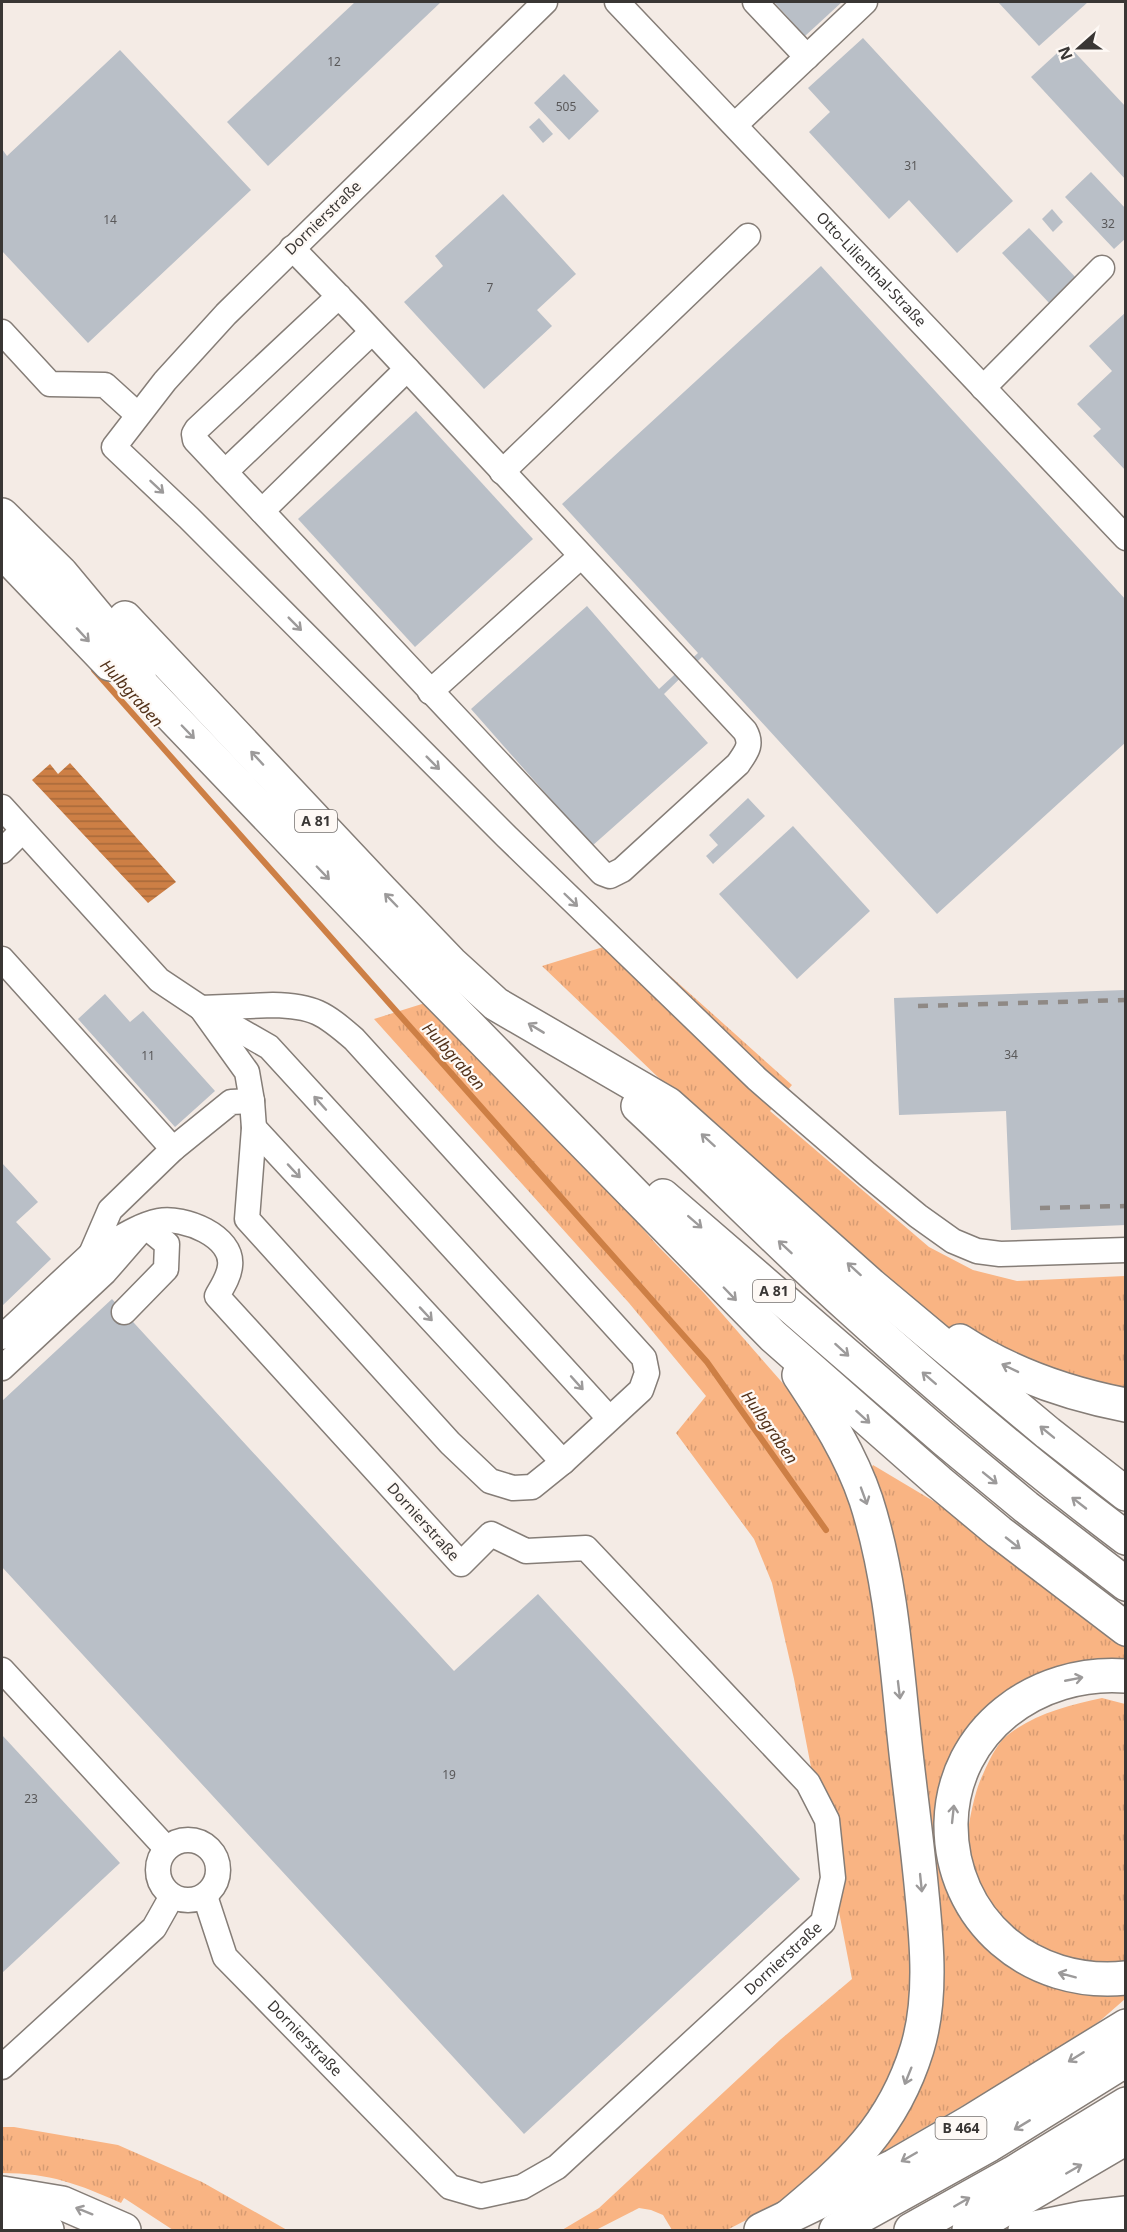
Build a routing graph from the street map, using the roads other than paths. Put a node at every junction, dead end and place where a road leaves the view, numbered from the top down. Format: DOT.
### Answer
graph roads {
  1 [pos="545,2"];
  2 [pos="617,2"];
  3 [pos="755,2"];
  4 [pos="865,2"];
  5 [pos="807,57"];
  6 [pos="735,125"];
  7 [pos="748,236"];
  8 [pos="292,248"];
  9 [pos="1102,268"];
  10 [pos="339,296"];
  11 [pos="2,332"];
  12 [pos="372,332"];
  13 [pos="407,369"];
  14 [pos="983,388"];
  15 [pos="138,415"];
  16 [pos="225,472"];
  17 [pos="502,472"];
  18 [pos="262,511"];
  19 [pos="6,518"];
  20 [pos="1125,538"];
  21 [pos="581,556"];
  22 [pos="57,574"];
  23 [pos="430,692"];
  24 [pos="2,807"];
  25 [pos="22,831"];
  26 [pos="2,851"];
  27 [pos="2,959"];
  28 [pos="432,988"];
  29 [pos="201,1008"];
  30 [pos="587,1058"];
  31 [pos="252,1101"];
  32 [pos="254,1128"];
  33 [pos="173,1149"];
  34 [pos="145,1226"];
  35 [pos="1125,1250"];
  36 [pos="91,1254"];
  37 [pos="898,1307"];
  38 [pos="124,1312"];
  39 [pos="773,1336"];
  40 [pos="2,1337"];
  41 [pos="2,1368"];
  42 [pos="1125,1405"];
  43 [pos="609,1418"];
  44 [pos="563,1462"];
  45 [pos="1125,1494"];
  46 [pos="1125,1538"];
  47 [pos="1125,1584"];
  48 [pos="1125,1629"];
  49 [pos="2,1670"];
  50 [pos="1125,1676"];
  51 [pos="166,1848"];
  52 [pos="172,1896"];
  53 [pos="205,1896"];
  54 [pos="1125,1978"];
  55 [pos="1125,2026"];
  56 [pos="1125,2060"];
  57 [pos="2,2067"];
  58 [pos="1125,2103"];
  59 [pos="1125,2138"];
  60 [pos="8,2196"];
  61 [pos="1125,2213"];
  62 [pos="775,2224"];
  63 [pos="2,2226"];
  64 [pos="47,2230"];
  65 [pos="124,2230"];
  66 [pos="836,2230"];
  67 [pos="911,2230"];
  68 [pos="969,2230"];
  69 [pos="1025,2230"];
  1 -- 8 [label="street, Dornierstraße"];
  2 -- 6 [label="street, Otto-Lilienthal-Straße"];
  3 -- 5 [label="street"];
  4 -- 5 [label="street"];
  5 -- 6 [label="street"];
  6 -- 14 [label="street, Otto-Lilienthal-Straße"];
  7 -- 17 [label="street"];
  8 -- 10 [label="street"];
  8 -- 15 [label="street, Dornierstraße"];
  9 -- 14 [label="street"];
  10 -- 12 [label="street"];
  10 -- 16 [label="street"];
  11 -- 15 [label="street"];
  12 -- 13 [label="street"];
  12 -- 16 [label="street"];
  13 -- 17 [label="street"];
  13 -- 18 [label="street"];
  14 -- 20 [label="street, Otto-Lilienthal-Straße"];
  15 -- 35 [label="street, Dornierstraße, one-way"];
  16 -- 18 [label="street"];
  17 -- 21 [label="street"];
  18 -- 23 [label="street"];
  19 -- 22 [label="highway, A 81"];
  19 -- 22 [label="highway, A 81"];
  21 -- 23 [label="street"];
  21 -- 23 [label="street"];
  22 -- 28 [label="highway, A 81, one-way"];
  30 -- 22 [label="highway, A 81, one-way"];
  24 -- 25 [label="street"];
  25 -- 26 [label="street"];
  25 -- 29 [label="street"];
  27 -- 33 [label="street"];
  28 -- 39 [label="highway, one-way"];
  28 -- 47 [label="highway, A 81, one-way"];
  29 -- 31 [label="street"];
  29 -- 43 [label="street"];
  29 -- 43 [label="street"];
  37 -- 30 [label="highway, one-way"];
  46 -- 30 [label="highway, A 81, one-way"];
  31 -- 32 [label="street"];
  31 -- 33 [label="street"];
  32 -- 44 [label="street, one-way"];
  32 -- 44 [label="street"];
  33 -- 36 [label="street"];
  34 -- 36 [label="street"];
  34 -- 38 [label="street"];
  34 -- 41 [label="street"];
  34 -- 53 [label="street, Dornierstraße"];
  36 -- 40 [label="street"];
  42 -- 37 [label="highway, one-way"];
  45 -- 37 [label="highway, one-way"];
  39 -- 48 [label="highway, one-way"];
  39 -- 62 [label="highway, one-way"];
  43 -- 44 [label="street"];
  49 -- 51 [label="street"];
  54 -- 50 [label="highway, one-way"];
  51 -- 52 [label="street"];
  51 -- 53 [label="street"];
  52 -- 53 [label="street"];
  52 -- 57 [label="street"];
  55 -- 62 [label="highway, B 464, one-way"];
  56 -- 66 [label="highway, B 464, one-way"];
  67 -- 58 [label="highway, one-way"];
  68 -- 59 [label="highway, one-way"];
  65 -- 60 [label="highway, one-way"];
  61 -- 69 [label="highway"];
  63 -- 64 [label="highway"];
}
